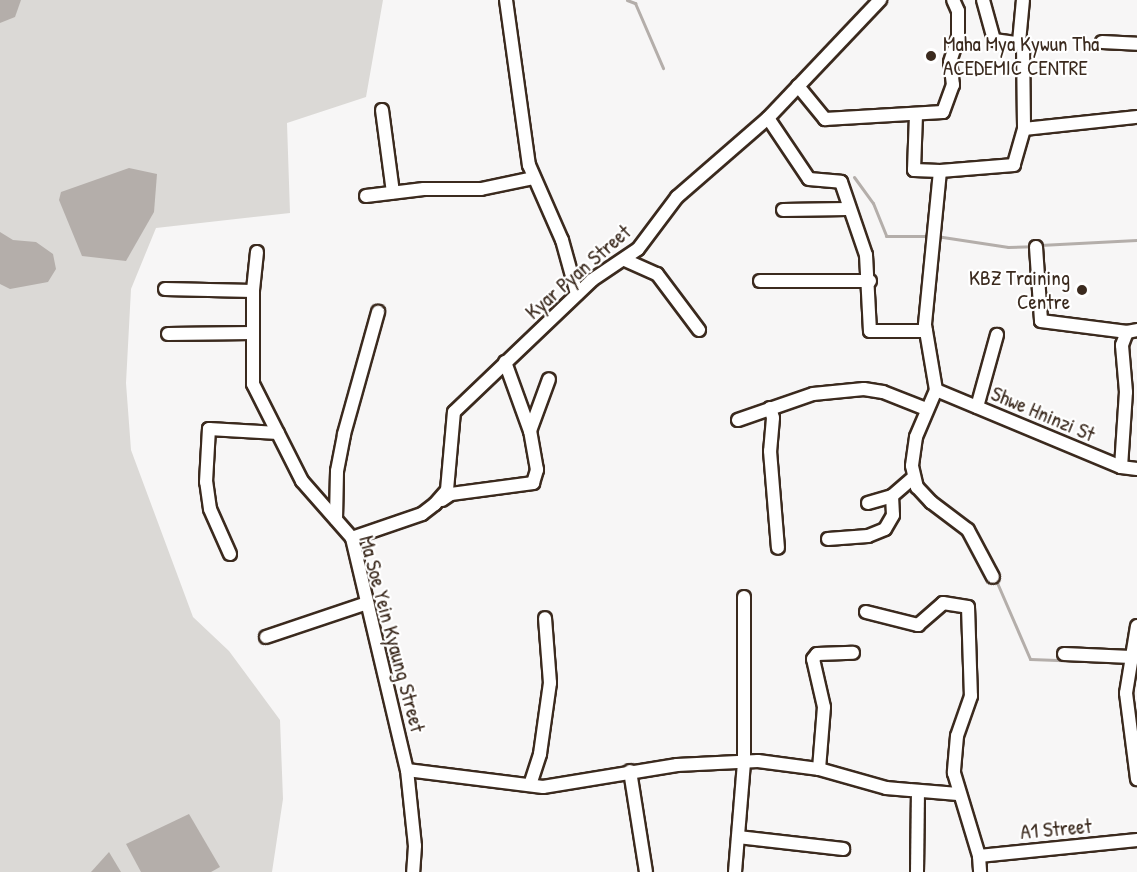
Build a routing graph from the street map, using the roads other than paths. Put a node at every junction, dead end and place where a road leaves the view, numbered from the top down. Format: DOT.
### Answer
graph roads {
  1 [pos="506,0"];
  2 [pos="880,0"];
  3 [pos="953,0"];
  4 [pos="983,0"];
  5 [pos="1023,0"];
  6 [pos="1018,42"];
  7 [pos="1102,42"];
  8 [pos="1137,45"];
  9 [pos="798,86"];
  10 [pos="382,110"];
  11 [pos="916,115"];
  12 [pos="1137,117"];
  13 [pos="768,118"];
  14 [pos="1024,129"];
  15 [pos="940,171"];
  16 [pos="533,178"];
  17 [pos="393,192"];
  18 [pos="366,196"];
  19 [pos="847,208"];
  20 [pos="783,210"];
  21 [pos="1036,248"];
  22 [pos="257,252"];
  23 [pos="625,260"];
  24 [pos="760,281"];
  25 [pos="870,281"];
  26 [pos="165,289"];
  27 [pos="253,291"];
  28 [pos="578,294"];
  29 [pos="378,312"];
  30 [pos="699,330"];
  31 [pos="926,331"];
  32 [pos="1132,331"];
  33 [pos="252,333"];
  34 [pos="168,334"];
  35 [pos="997,335"];
  36 [pos="505,362"];
  37 [pos="549,379"];
  38 [pos="936,390"];
  39 [pos="977,407"];
  40 [pos="770,408"];
  41 [pos="926,409"];
  42 [pos="738,420"];
  43 [pos="530,431"];
  44 [pos="278,433"];
  45 [pos="1121,467"];
  46 [pos="1137,469"];
  47 [pos="914,477"];
  48 [pos="892,496"];
  49 [pos="868,503"];
  50 [pos="435,504"];
  51 [pos="336,519"];
  52 [pos="352,538"];
  53 [pos="828,539"];
  54 [pos="778,548"];
  55 [pos="230,554"];
  56 [pos="993,577"];
  57 [pos="744,597"];
  58 [pos="367,603"];
  59 [pos="866,612"];
  60 [pos="545,618"];
  61 [pos="1137,626"];
  62 [pos="266,637"];
  63 [pos="853,653"];
  64 [pos="1064,654"];
  65 [pos="1130,662"];
  66 [pos="744,762"];
  67 [pos="819,769"];
  68 [pos="407,770"];
  69 [pos="630,771"];
  70 [pos="1137,779"];
  71 [pos="530,785"];
  72 [pos="918,793"];
  73 [pos="958,794"];
  74 [pos="738,837"];
  75 [pos="1137,840"];
  76 [pos="843,849"];
  77 [pos="979,856"];
  78 [pos="413,872"];
  79 [pos="646,872"];
  80 [pos="735,872"];
  81 [pos="916,872"];
  82 [pos="980,872"];
  1 -- 16 [label="street"];
  2 -- 9 [label="street, Kyar Pyan Street"];
  3 -- 11 [label="street"];
  4 -- 6 [label="street"];
  5 -- 6 [label="street"];
  6 -- 14 [label="street"];
  7 -- 8 [label="street"];
  9 -- 11 [label="street"];
  9 -- 13 [label="street, Kyar Pyan Street"];
  10 -- 17 [label="street"];
  11 -- 15 [label="street"];
  12 -- 14 [label="street"];
  13 -- 19 [label="street"];
  13 -- 23 [label="street, Kyar Pyan Street"];
  14 -- 15 [label="street"];
  15 -- 31 [label="street"];
  16 -- 17 [label="street"];
  16 -- 28 [label="street"];
  17 -- 18 [label="street"];
  19 -- 20 [label="street"];
  19 -- 25 [label="street"];
  21 -- 32 [label="street"];
  22 -- 27 [label="street, Ma Soe Yein Kyaung Street"];
  23 -- 28 [label="street, Kyar Pyan Street"];
  23 -- 30 [label="street"];
  24 -- 25 [label="street"];
  25 -- 31 [label="street"];
  26 -- 27 [label="street"];
  27 -- 33 [label="street, Ma Soe Yein Kyaung Street"];
  28 -- 36 [label="street, Kyar Pyan Street"];
  29 -- 51 [label="street"];
  31 -- 38 [label="street"];
  32 -- 45 [label="street"];
  33 -- 34 [label="street"];
  33 -- 44 [label="street, Ma Soe Yein Kyaung Street"];
  35 -- 39 [label="street"];
  36 -- 43 [label="street"];
  36 -- 50 [label="street, Kyar Pyan Street"];
  37 -- 43 [label="street"];
  38 -- 39 [label="street, Shwe Hninzi St"];
  38 -- 41 [label="street"];
  39 -- 45 [label="street, Shwe Hninzi St"];
  40 -- 41 [label="street"];
  40 -- 42 [label="street"];
  40 -- 54 [label="street"];
  41 -- 47 [label="street"];
  43 -- 50 [label="street"];
  44 -- 51 [label="street, Ma Soe Yein Kyaung Street"];
  44 -- 55 [label="street"];
  45 -- 46 [label="street, Shwe Hninzi St"];
  47 -- 48 [label="street"];
  47 -- 56 [label="street"];
  48 -- 49 [label="street"];
  48 -- 53 [label="street"];
  50 -- 52 [label="street"];
  51 -- 52 [label="street, Ma Soe Yein Kyaung Street"];
  52 -- 58 [label="street, Ma Soe Yein Kyaung Street"];
  57 -- 66 [label="street"];
  58 -- 62 [label="street"];
  58 -- 68 [label="street, Ma Soe Yein Kyaung Street"];
  59 -- 73 [label="street"];
  60 -- 71 [label="street"];
  61 -- 65 [label="street"];
  63 -- 67 [label="street"];
  64 -- 65 [label="street"];
  65 -- 70 [label="street"];
  66 -- 67 [label="street"];
  66 -- 69 [label="street"];
  66 -- 74 [label="street"];
  67 -- 72 [label="street"];
  68 -- 71 [label="street"];
  68 -- 78 [label="street, Ma Soe Yein Kyaung Street"];
  69 -- 71 [label="street"];
  69 -- 79 [label="street"];
  72 -- 73 [label="street"];
  72 -- 81 [label="street"];
  73 -- 77 [label="street"];
  74 -- 76 [label="street"];
  74 -- 80 [label="street"];
  75 -- 77 [label="street, A1 Street"];
  77 -- 82 [label="street"];
}
